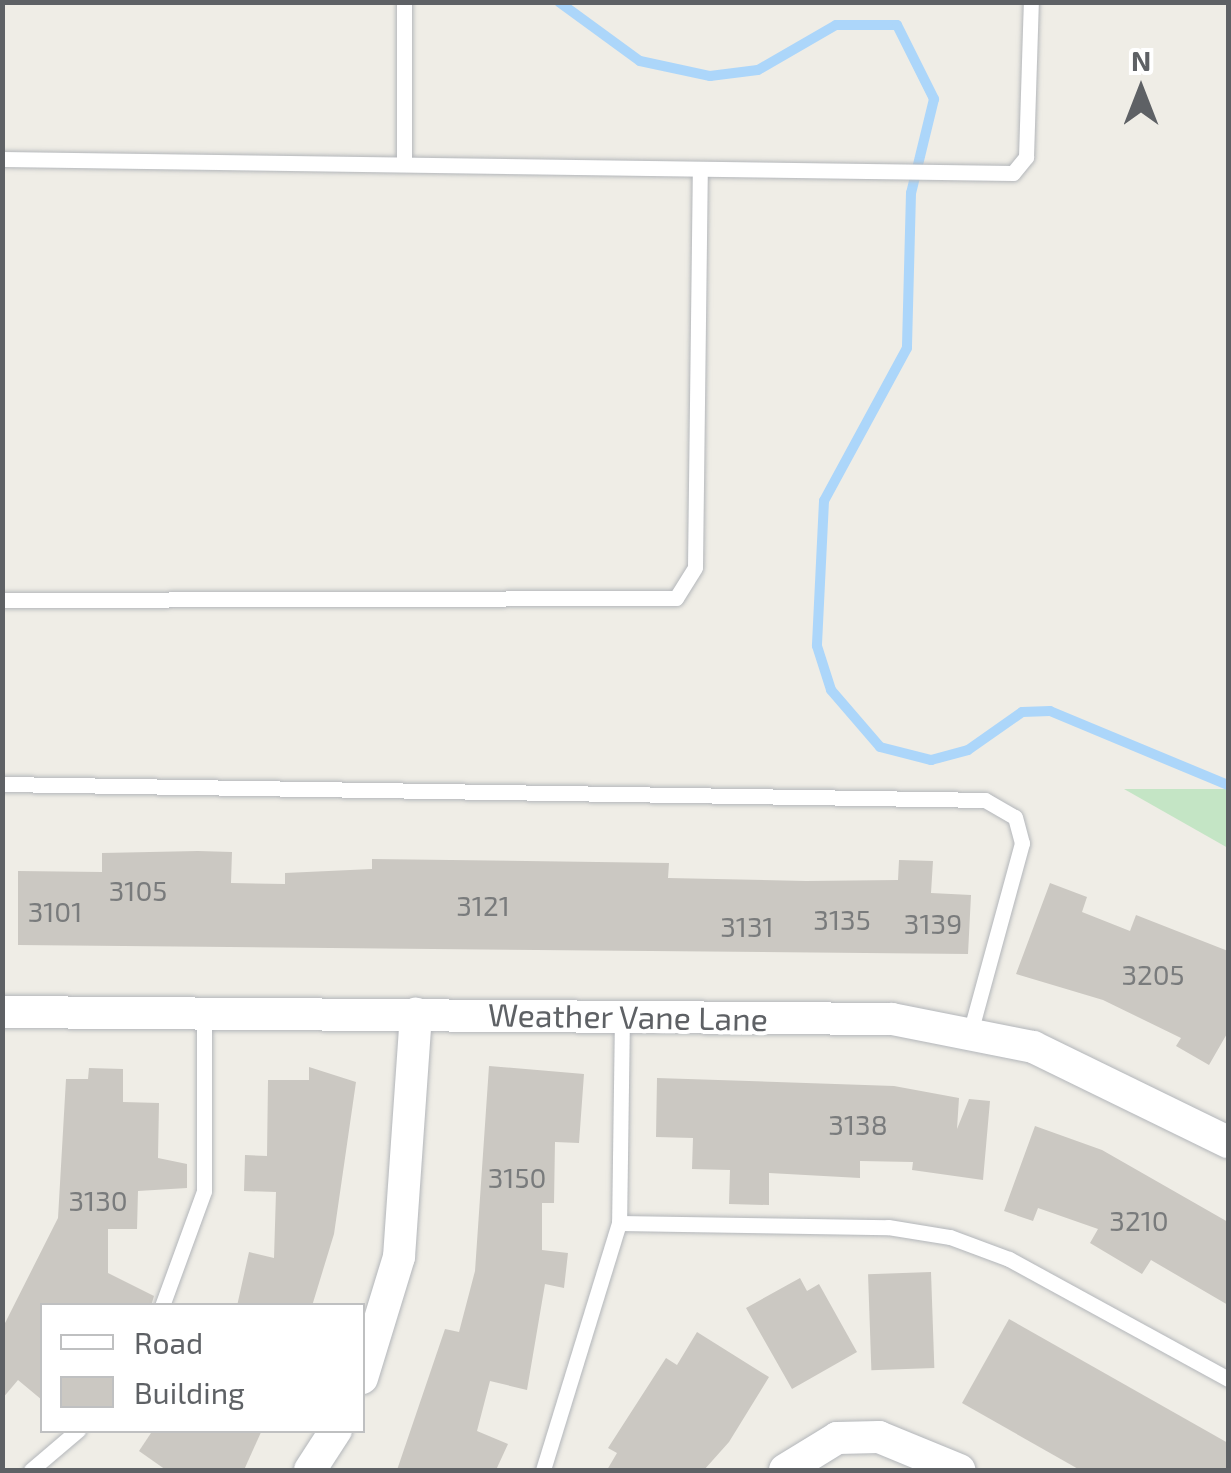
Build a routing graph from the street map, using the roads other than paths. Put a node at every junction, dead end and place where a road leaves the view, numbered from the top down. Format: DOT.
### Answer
graph roads {
  1 [pos="404,2"];
  2 [pos="1031,2"];
  3 [pos="2,159"];
  4 [pos="404,164"];
  5 [pos="700,170"];
  6 [pos="2,600"];
  7 [pos="2,784"];
  8 [pos="2,1012"];
  9 [pos="204,1014"];
  10 [pos="416,1014"];
  11 [pos="622,1015"];
  12 [pos="971,1030"];
  13 [pos="1228,1142"];
  14 [pos="619,1223"];
  15 [pos="163,1303"];
  16 [pos="365,1368"];
  17 [pos="1228,1379"];
  18 [pos="74,1433"];
  19 [pos="334,1433"];
  20 [pos="31,1470"];
  21 [pos="310,1470"];
  22 [pos="544,1470"];
  23 [pos="785,1470"];
  24 [pos="958,1470"];
  1 -- 4 [label="lane"];
  2 -- 5 [label="lane"];
  3 -- 4 [label="lane"];
  4 -- 5 [label="lane"];
  5 -- 6 [label="lane"];
  7 -- 12 [label="lane"];
  8 -- 9 [label="street, Weather Vane Lane"];
  9 -- 10 [label="street, Weather Vane Lane"];
  9 -- 15 [label="lane"];
  10 -- 11 [label="street, Weather Vane Lane"];
  10 -- 16 [label="street"];
  11 -- 12 [label="street, Weather Vane Lane"];
  11 -- 14 [label="lane"];
  12 -- 13 [label="street, Weather Vane Lane"];
  14 -- 17 [label="lane"];
  14 -- 22 [label="lane"];
  18 -- 20 [label="lane"];
  19 -- 21 [label="street"];
  23 -- 24 [label="street"];
}
